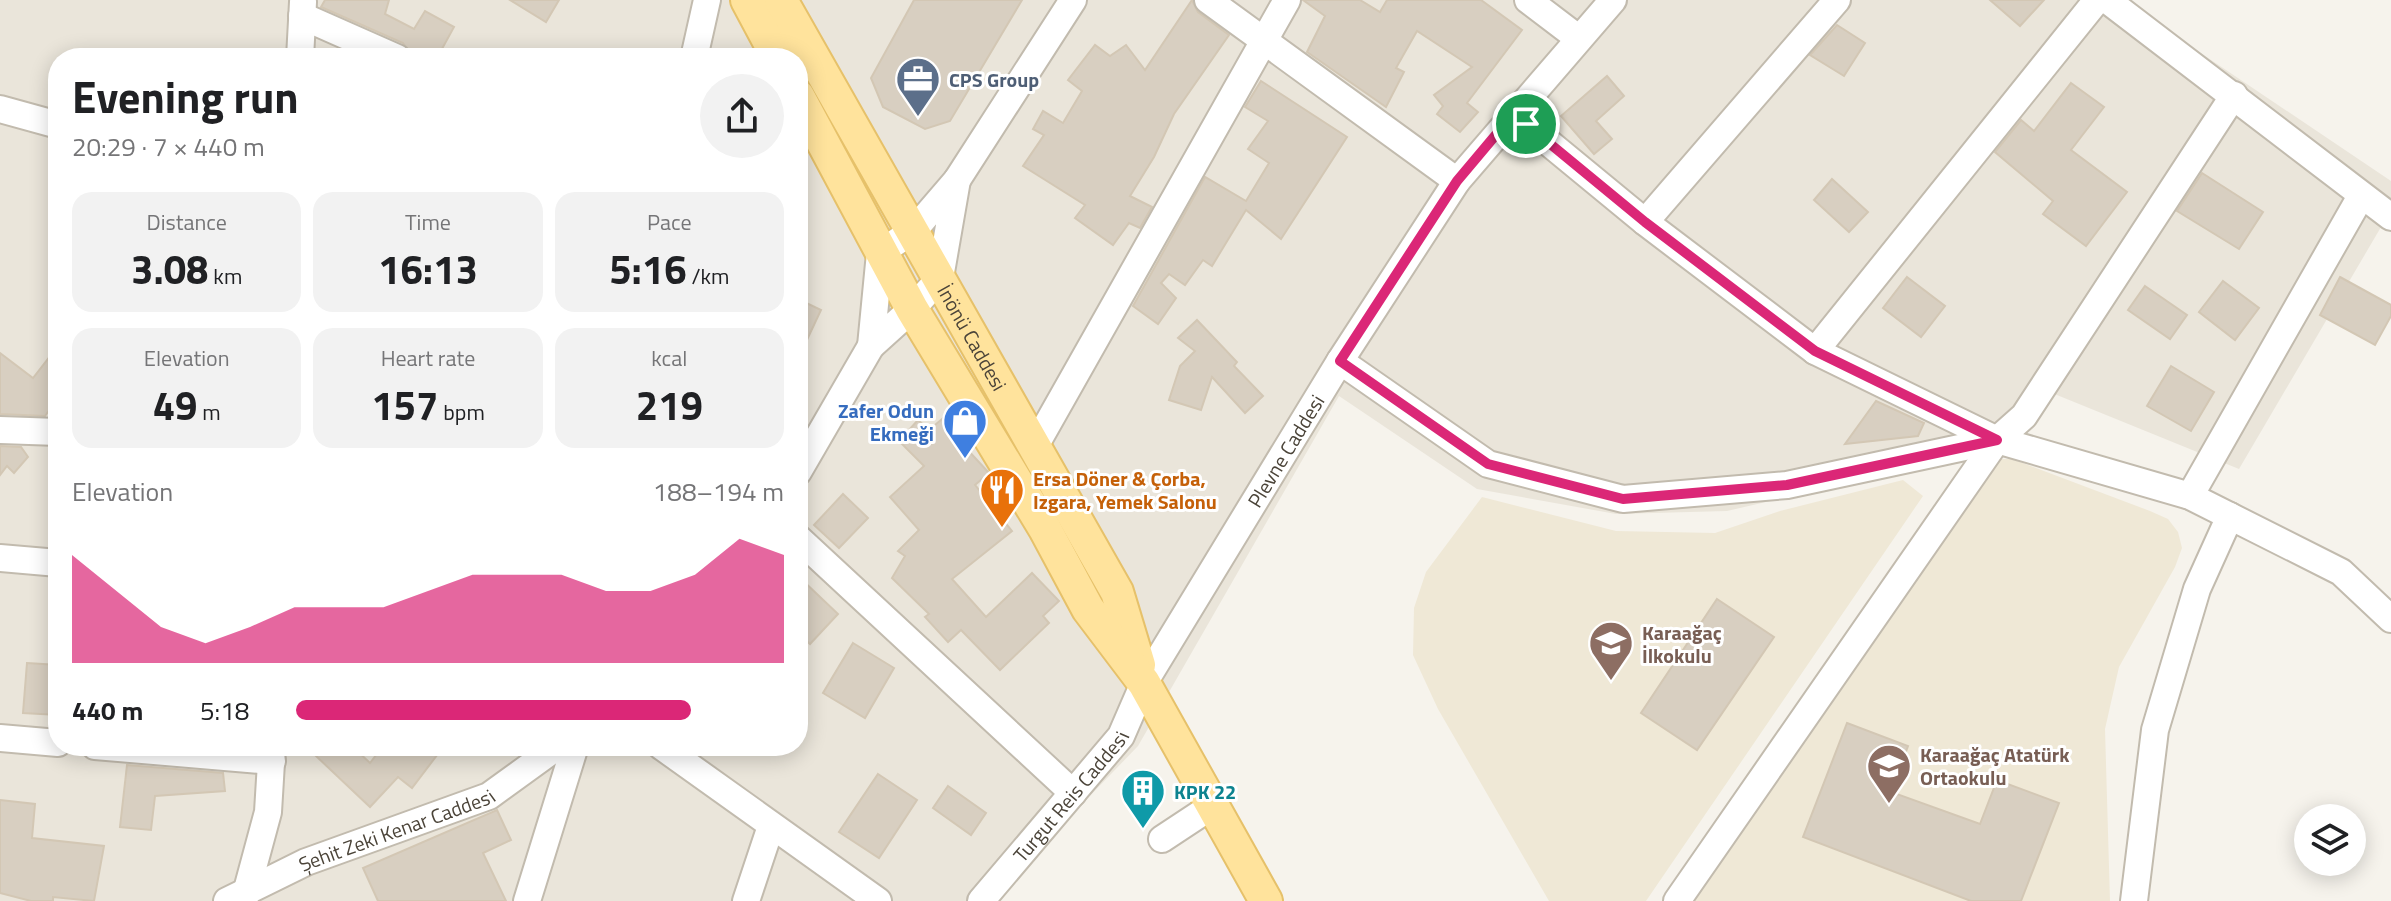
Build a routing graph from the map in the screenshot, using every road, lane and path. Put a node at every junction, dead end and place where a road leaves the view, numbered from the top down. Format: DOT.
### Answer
graph roads {
  1 [pos="707,0"];
  2 [pos="747,0"];
  3 [pos="781,0"];
  4 [pos="1073,0"];
  5 [pos="1208,0"];
  6 [pos="1287,0"];
  7 [pos="1528,0"];
  8 [pos="1613,0"];
  9 [pos="1837,0"];
  10 [pos="2097,0"];
  11 [pos="2107,0"];
  12 [pos="303,8"];
  13 [pos="1578,38"];
  14 [pos="1263,43"];
  15 [pos="301,48"];
  16 [pos="378,48"];
  17 [pos="696,48"];
  18 [pos="773,48"];
  19 [pos="2234,95"];
  20 [pos="0,109"];
  21 [pos="808,115"];
  22 [pos="1510,118"];
  23 [pos="48,122"];
  24 [pos="957,180"];
  25 [pos="1457,181"];
  26 [pos="2361,196"];
  27 [pos="2391,217"];
  28 [pos="1645,222"];
  29 [pos="914,230"];
  30 [pos="880,253"];
  31 [pos="940,278"];
  32 [pos="912,309"];
  33 [pos="871,346"];
  34 [pos="1815,351"];
  35 [pos="1340,361"];
  36 [pos="0,430"];
  37 [pos="48,432"];
  38 [pos="1997,440"];
  39 [pos="1035,446"];
  40 [pos="808,455"];
  41 [pos="2190,496"];
  42 [pos="2230,516"];
  43 [pos="808,547"];
  44 [pos="0,558"];
  45 [pos="48,562"];
  46 [pos="2391,619"];
  47 [pos="1144,683"];
  48 [pos="0,738"];
  49 [pos="48,742"];
  50 [pos="272,756"];
  51 [pos="544,756"];
  52 [pos="572,756"];
  53 [pos="675,756"];
  54 [pos="1073,793"];
  55 [pos="1212,806"];
  56 [pos="771,826"];
  57 [pos="1162,839"];
  58 [pos="239,898"];
  59 [pos="527,901"];
  60 [pos="746,901"];
  61 [pos="878,901"];
  62 [pos="981,901"];
  63 [pos="1266,901"];
  64 [pos="1677,901"];
  65 [pos="2134,901"];
  1 -- 17 [label="street"];
  2 -- 18 [label="main road"];
  3 -- 29 [label="main road, İnönü Caddesi"];
  4 -- 24 [label="street"];
  5 -- 14 [label="street"];
  6 -- 14 [label="street"];
  7 -- 13 [label="street"];
  8 -- 13 [label="street, Plevne Caddesi"];
  9 -- 28 [label="street"];
  10 -- 34 [label="street"];
  11 -- 19 [label="street"];
  12 -- 15 [label="street"];
  12 -- 16 [label="street"];
  13 -- 22 [label="street, Plevne Caddesi"];
  14 -- 25 [label="street"];
  14 -- 39 [label="street"];
  19 -- 26 [label="street"];
  19 -- 38 [label="street"];
  20 -- 23 [label="street"];
  21 -- 30 [label="main road, İnönü Caddesi"];
  22 -- 25 [label="street, Plevne Caddesi"];
  22 -- 28 [label="street"];
  24 -- 29 [label="street"];
  24 -- 31 [label="street"];
  25 -- 35 [label="street, Plevne Caddesi"];
  26 -- 27 [label="street"];
  26 -- 41 [label="street"];
  28 -- 34 [label="street"];
  29 -- 30 [label="street"];
  29 -- 31 [label="main road, İnönü Caddesi"];
  30 -- 32 [label="main road, İnönü Caddesi"];
  30 -- 33 [label="street"];
  31 -- 32 [label="street"];
  31 -- 39 [label="main road, İnönü Caddesi"];
  32 -- 33 [label="street"];
  32 -- 47 [label="main road, İnönü Caddesi"];
  33 -- 40 [label="street"];
  34 -- 38 [label="street"];
  35 -- 38 [label="street"];
  35 -- 47 [label="street, Plevne Caddesi"];
  36 -- 37 [label="street"];
  38 -- 41 [label="street"];
  38 -- 64 [label="street"];
  39 -- 47 [label="main road, İnönü Caddesi"];
  41 -- 42 [label="street"];
  42 -- 46 [label="street"];
  42 -- 65 [label="street"];
  43 -- 54 [label="street"];
  44 -- 45 [label="street"];
  47 -- 54 [label="street, Turgut Reis Caddesi"];
  47 -- 55 [label="main road, İnönü Caddesi"];
  48 -- 49 [label="street"];
  50 -- 58 [label="street"];
  51 -- 58 [label="street, Şehit Zeki Kenar Caddesi"];
  52 -- 59 [label="street"];
  53 -- 56 [label="street"];
  54 -- 62 [label="street, Turgut Reis Caddesi"];
  55 -- 57 [label="street"];
  55 -- 63 [label="main road, İnönü Caddesi"];
  56 -- 60 [label="street"];
  56 -- 61 [label="street"];
}
